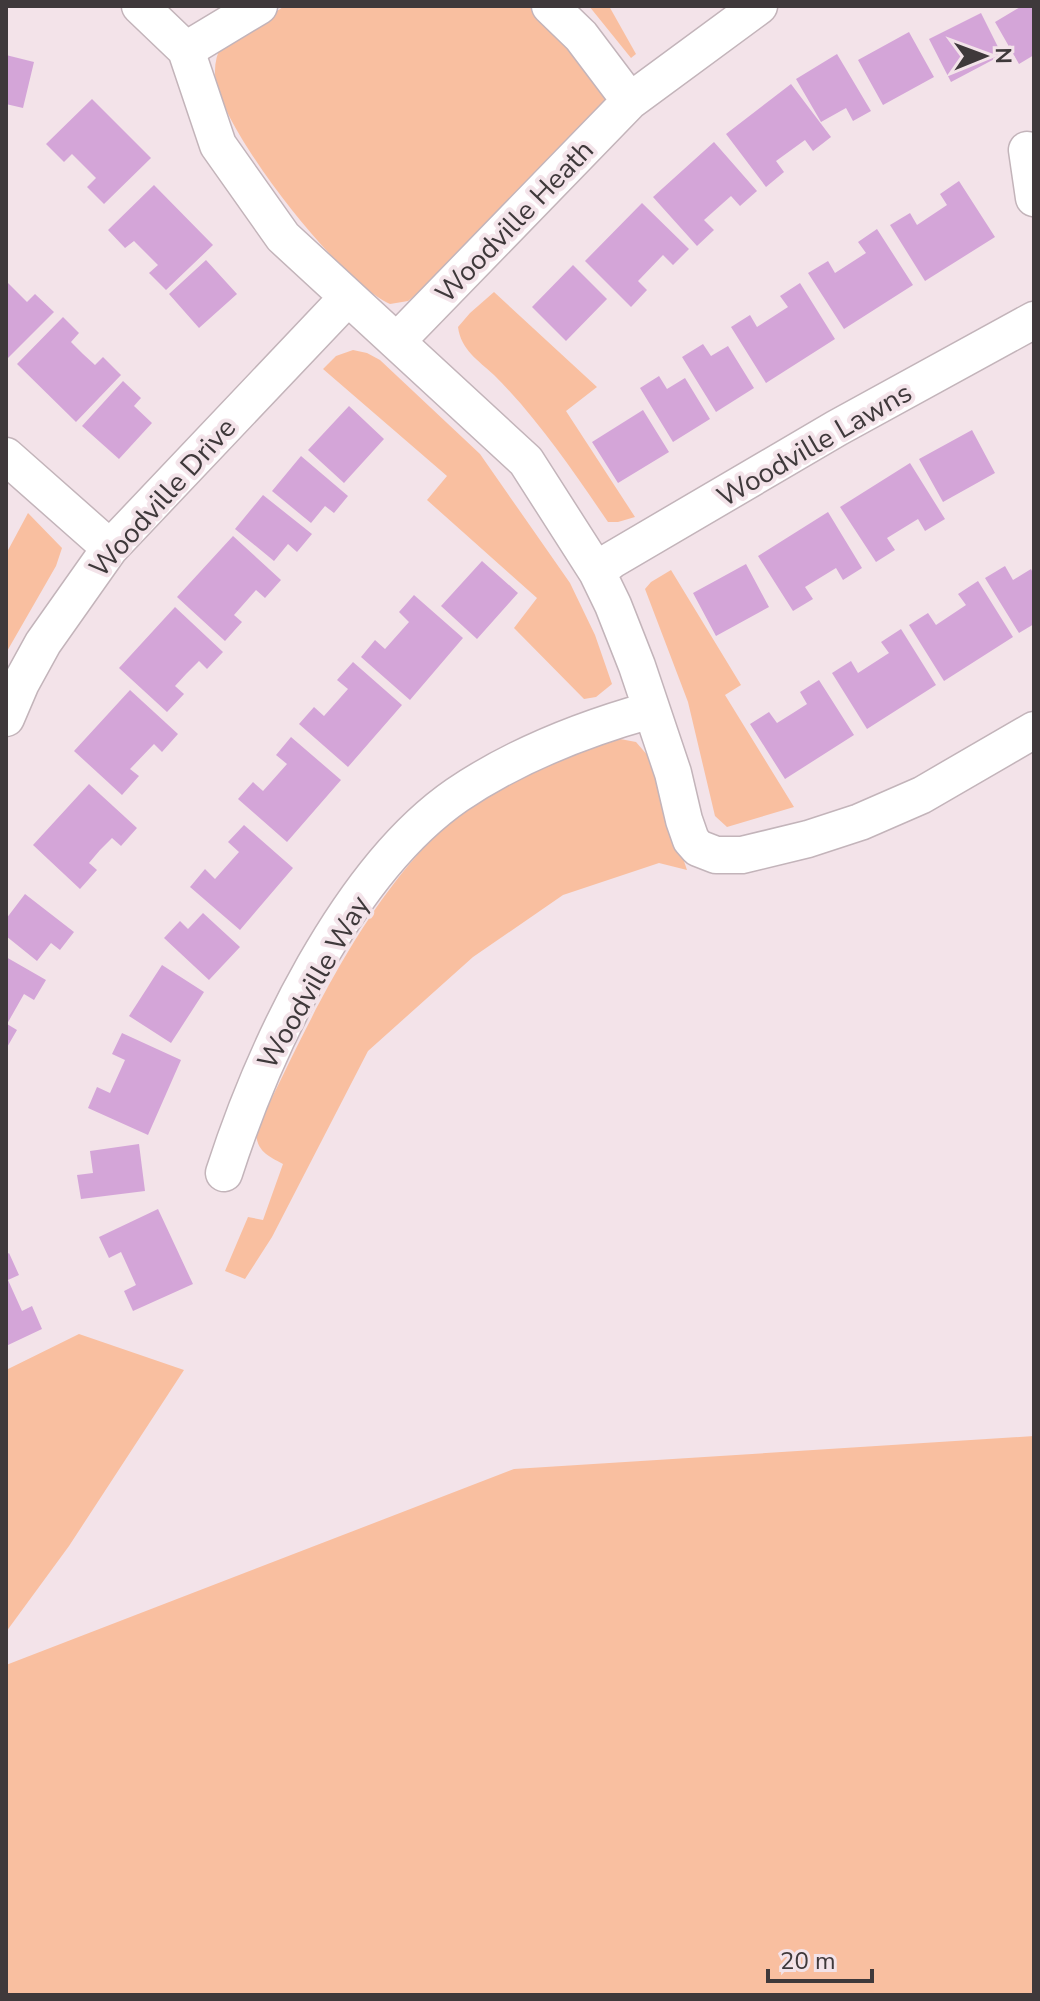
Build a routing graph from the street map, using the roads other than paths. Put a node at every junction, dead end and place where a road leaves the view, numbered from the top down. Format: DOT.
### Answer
graph roads {
  1 [pos="140,6"];
  2 [pos="259,6"];
  3 [pos="550,6"];
  4 [pos="759,6"];
  5 [pos="186,50"];
  6 [pos="630,101"];
  7 [pos="1027,150"];
  8 [pos="1034,198"];
  9 [pos="348,297"];
  10 [pos="1034,320"];
  11 [pos="397,341"];
  12 [pos="6,456"];
  13 [pos="110,548"];
  14 [pos="597,572"];
  15 [pos="651,710"];
  16 [pos="6,718"];
  17 [pos="1034,730"];
  18 [pos="224,1173"];
  1 -- 5 [label="street"];
  2 -- 5 [label="street"];
  3 -- 6 [label="street"];
  4 -- 6 [label="street, Woodville Heath"];
  5 -- 9 [label="street"];
  6 -- 11 [label="street, Woodville Heath"];
  7 -- 8 [label="street"];
  9 -- 11 [label="street"];
  9 -- 13 [label="street, Woodville Drive"];
  10 -- 14 [label="street, Woodville Lawns"];
  11 -- 14 [label="street"];
  12 -- 13 [label="street"];
  13 -- 16 [label="street, Woodville Drive"];
  14 -- 15 [label="street"];
  15 -- 17 [label="street"];
  15 -- 18 [label="street, Woodville Way"];
}
